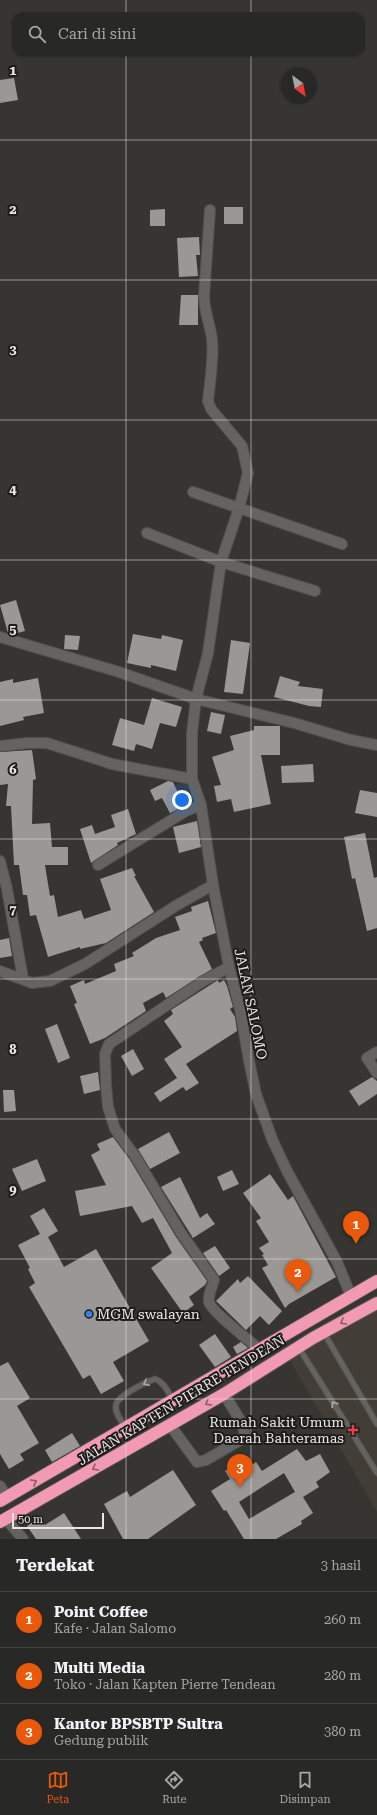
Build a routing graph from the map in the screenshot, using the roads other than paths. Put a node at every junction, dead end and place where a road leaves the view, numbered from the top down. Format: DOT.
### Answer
graph roads {
  1 [pos="210,210"];
  2 [pos="193,492"];
  3 [pos="239,508"];
  4 [pos="147,533"];
  5 [pos="342,544"];
  6 [pos="221,562"];
  7 [pos="314,591"];
  8 [pos="0,637"];
  9 [pos="196,699"];
  10 [pos="377,745"];
  11 [pos="0,746"];
  12 [pos="192,779"];
  13 [pos="201,805"];
  14 [pos="0,861"];
  15 [pos="98,865"];
  16 [pos="213,885"];
  17 [pos="229,967"];
  18 [pos="0,971"];
  19 [pos="23,979"];
  20 [pos="377,1052"];
  21 [pos="377,1073"];
  22 [pos="377,1281"];
  23 [pos="352,1296"];
  24 [pos="377,1303"];
  25 [pos="303,1324"];
  26 [pos="324,1333"];
  27 [pos="313,1338"];
  28 [pos="299,1347"];
  29 [pos="259,1349"];
  30 [pos="224,1394"];
  31 [pos="173,1400"];
  32 [pos="377,1424"];
  33 [pos="170,1425"];
  34 [pos="126,1429"];
  35 [pos="377,1472"];
  36 [pos="0,1486"];
  37 [pos="4,1499"];
  38 [pos="3,1520"];
  39 [pos="23,1539"];
  1 -- 3 [label="street, JALAN SALOMO"];
  2 -- 3 [label="street"];
  3 -- 5 [label="street"];
  3 -- 6 [label="street, JALAN SALOMO"];
  4 -- 6 [label="street"];
  6 -- 7 [label="street"];
  6 -- 9 [label="street, JALAN SALOMO"];
  8 -- 9 [label="street"];
  9 -- 10 [label="street"];
  9 -- 12 [label="street, JALAN SALOMO"];
  11 -- 12 [label="street"];
  12 -- 13 [label="street, JALAN SALOMO"];
  13 -- 15 [label="street"];
  13 -- 16 [label="street, JALAN SALOMO"];
  14 -- 19 [label="street"];
  16 -- 17 [label="street, JALAN SALOMO"];
  16 -- 19 [label="street"];
  17 -- 23 [label="street, JALAN SALOMO"];
  17 -- 29 [label="street"];
  18 -- 19 [label="street"];
  20 -- 21 [label="street"];
  22 -- 23 [label="highway, JALAN KAPTEN PIERRE TENDEAN"];
  23 -- 25 [label="highway, JALAN KAPTEN PIERRE TENDEAN"];
  24 -- 26 [label="highway, JALAN KAPTEN PIERRE TENDEAN, one-way"];
  25 -- 27 [label="highway"];
  25 -- 29 [label="highway, JALAN KAPTEN PIERRE TENDEAN"];
  26 -- 27 [label="highway, JALAN KAPTEN PIERRE TENDEAN"];
  26 -- 32 [label="lane"];
  27 -- 28 [label="highway, JALAN KAPTEN PIERRE TENDEAN"];
  28 -- 30 [label="highway, JALAN KAPTEN PIERRE TENDEAN"];
  35 -- 28 [label="lane, one-way"];
  29 -- 31 [label="highway, JALAN KAPTEN PIERRE TENDEAN"];
  30 -- 33 [label="highway, JALAN KAPTEN PIERRE TENDEAN, one-way"];
  30 -- 33 [label="street"];
  31 -- 34 [label="highway, JALAN KAPTEN PIERRE TENDEAN"];
  31 -- 34 [label="lane, one-way"];
  33 -- 38 [label="highway, JALAN KAPTEN PIERRE TENDEAN, one-way"];
  37 -- 34 [label="highway, JALAN KAPTEN PIERRE TENDEAN, one-way"];
  36 -- 37 [label="street"];
  38 -- 39 [label="street"];
}
